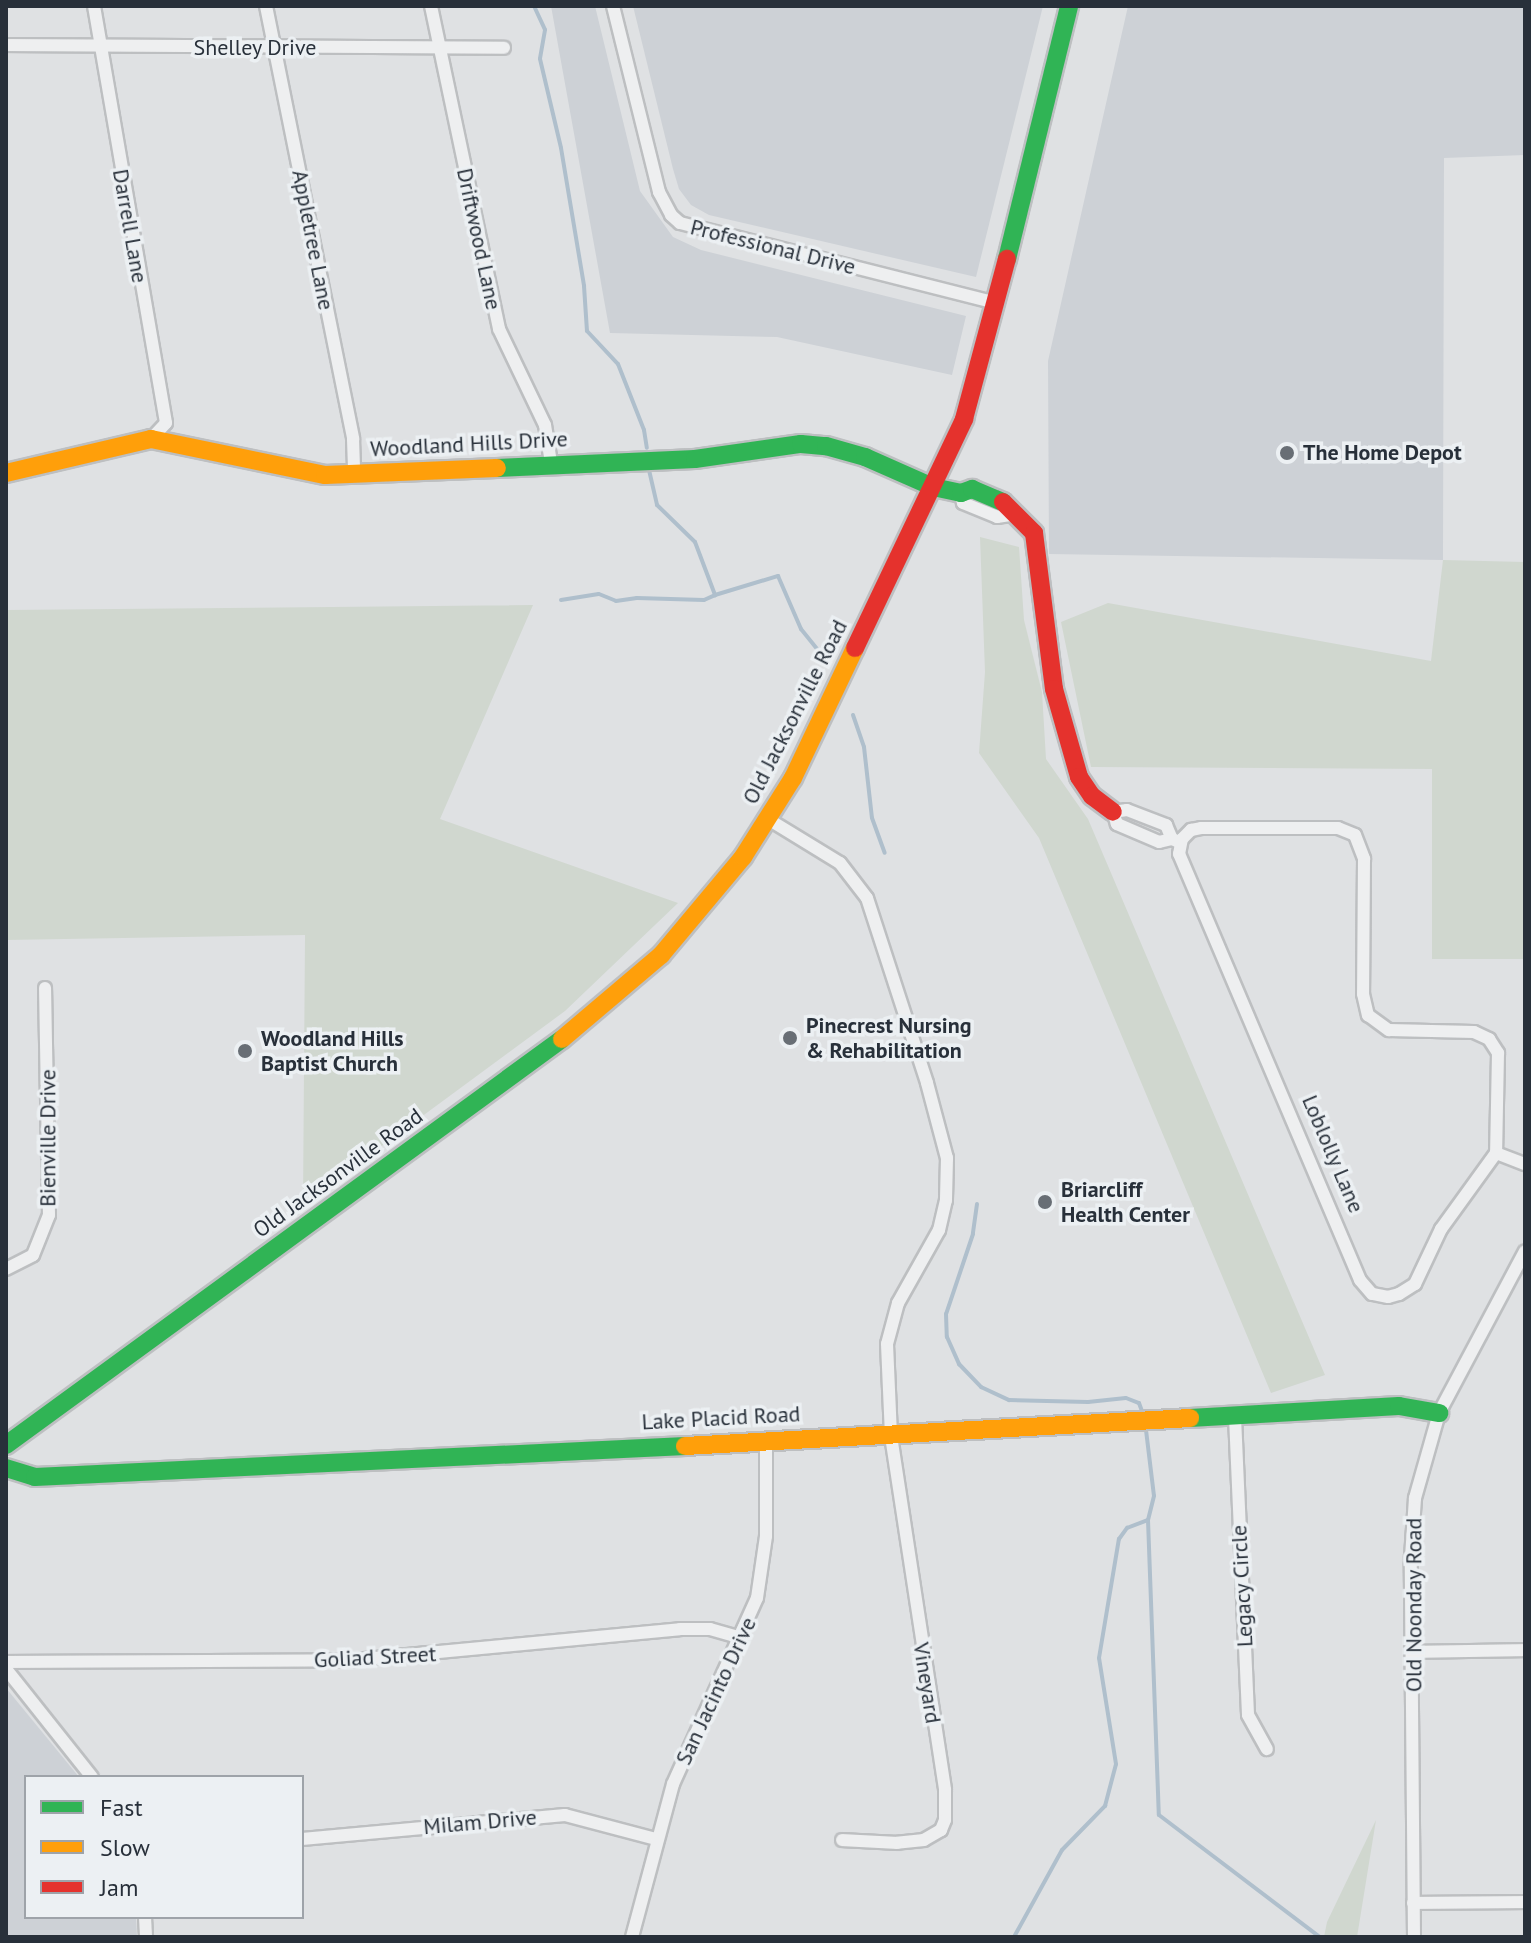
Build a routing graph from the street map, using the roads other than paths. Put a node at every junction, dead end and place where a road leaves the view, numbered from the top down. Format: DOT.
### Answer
graph roads {
  1 [pos="94,6"];
  2 [pos="266,6"];
  3 [pos="431,6"];
  4 [pos="613,6"];
  5 [pos="1069,6"];
  6 [pos="6,45"];
  7 [pos="100,46"];
  8 [pos="438,47"];
  9 [pos="275,48"];
  10 [pos="504,48"];
  11 [pos="997,303"];
  12 [pos="151,439"];
  13 [pos="551,464"];
  14 [pos="6,473"];
  15 [pos="354,474"];
  16 [pos="933,487"];
  17 [pos="1113,812"];
  18 [pos="768,819"];
  19 [pos="1176,840"];
  20 [pos="45,988"];
  21 [pos="1496,1153"];
  22 [pos="1525,1164"];
  23 [pos="1525,1251"];
  24 [pos="6,1269"];
  25 [pos="1439,1413"];
  26 [pos="1235,1417"];
  27 [pos="891,1436"];
  28 [pos="766,1439"];
  29 [pos="6,1445"];
  30 [pos="6,1468"];
  31 [pos="742,1638"];
  32 [pos="1525,1650"];
  33 [pos="1413,1652"];
  34 [pos="6,1662"];
  35 [pos="6,1669"];
  36 [pos="1267,1749"];
  37 [pos="90,1775"];
  38 [pos="304,1839"];
  39 [pos="656,1839"];
  40 [pos="842,1840"];
  41 [pos="1525,1902"];
  42 [pos="1413,1903"];
  43 [pos="632,1937"];
  44 [pos="1414,1937"];
  1 -- 7 [label="street, Darrell Lane"];
  2 -- 9 [label="street, Appletree Lane"];
  3 -- 8 [label="street, Driftwood Lane"];
  4 -- 11 [label="street, Professional Drive"];
  5 -- 11 [label="street, Old Jacksonville Road"];
  6 -- 7 [label="street, Shelley Drive"];
  7 -- 9 [label="street, Shelley Drive"];
  7 -- 12 [label="street, Darrell Lane"];
  8 -- 9 [label="street, Shelley Drive"];
  8 -- 10 [label="street, Shelley Drive"];
  8 -- 13 [label="street, Driftwood Lane"];
  9 -- 15 [label="street, Appletree Lane"];
  11 -- 16 [label="street, Old Jacksonville Road"];
  12 -- 14 [label="street, Woodland Hills Drive"];
  12 -- 15 [label="street, Woodland Hills Drive"];
  13 -- 15 [label="street, Woodland Hills Drive"];
  13 -- 16 [label="street, Woodland Hills Drive"];
  16 -- 17 [label="street"];
  16 -- 18 [label="street, Old Jacksonville Road"];
  17 -- 19 [label="street"];
  18 -- 27 [label="street"];
  18 -- 29 [label="street, Old Jacksonville Road"];
  19 -- 21 [label="street"];
  19 -- 21 [label="street, Loblolly Lane"];
  20 -- 24 [label="street, Bienville Drive"];
  21 -- 22 [label="street"];
  23 -- 25 [label="street, Old Noonday Road"];
  25 -- 26 [label="street, Lake Placid Road"];
  25 -- 33 [label="street, Old Noonday Road"];
  26 -- 27 [label="street, Lake Placid Road"];
  26 -- 36 [label="street, Legacy Circle"];
  27 -- 28 [label="street, Lake Placid Road"];
  27 -- 40 [label="street, Vineyard"];
  28 -- 30 [label="street, Lake Placid Road"];
  28 -- 31 [label="street, San Jacinto Drive"];
  31 -- 34 [label="street, Goliad Street"];
  31 -- 39 [label="street, San Jacinto Drive"];
  32 -- 33 [label="street"];
  33 -- 42 [label="street, Old Noonday Road"];
  35 -- 37 [label="street"];
  38 -- 39 [label="street, Milam Drive"];
  39 -- 43 [label="street, San Jacinto Drive"];
  41 -- 42 [label="street"];
  42 -- 44 [label="street, Old Noonday Road"];
}
